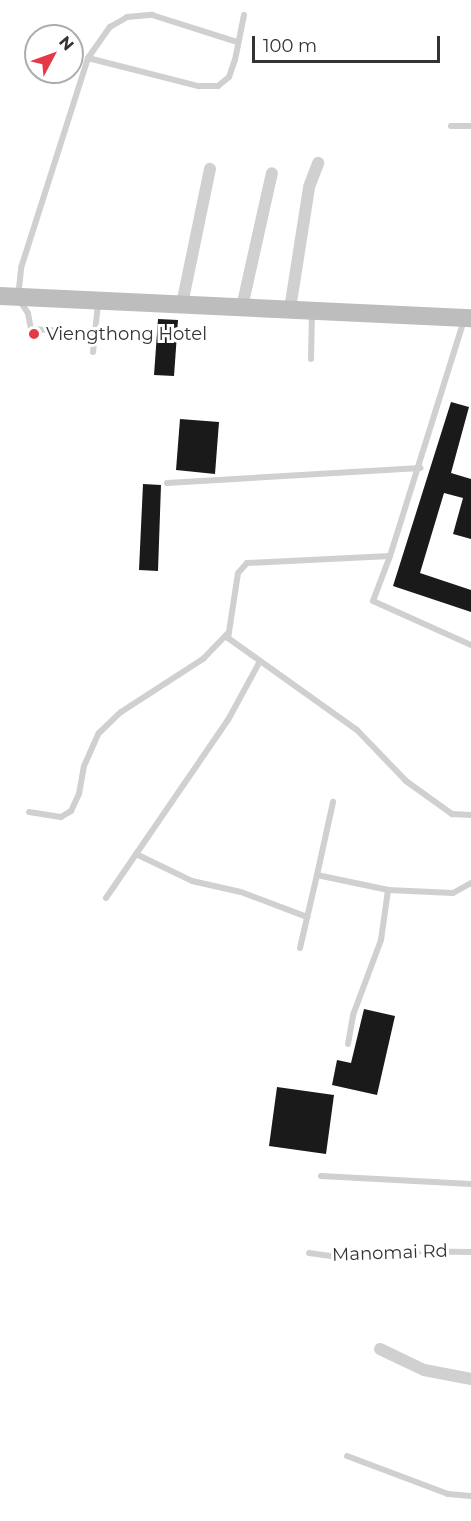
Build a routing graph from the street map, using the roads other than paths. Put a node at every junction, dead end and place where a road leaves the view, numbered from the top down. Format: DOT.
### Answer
graph roads {
  1 [pos="244,15"];
  2 [pos="237,42"];
  3 [pos="88,57"];
  4 [pos="451,126"];
  5 [pos="471,126"];
  6 [pos="318,163"];
  7 [pos="210,169"];
  8 [pos="272,173"];
  9 [pos="9,297"];
  10 [pos="98,300"];
  11 [pos="182,304"];
  12 [pos="242,307"];
  13 [pos="290,309"];
  14 [pos="312,310"];
  15 [pos="468,318"];
  16 [pos="95,333"];
  17 [pos="93,352"];
  18 [pos="311,359"];
  19 [pos="421,468"];
  20 [pos="167,483"];
  21 [pos="390,556"];
  22 [pos="229,632"];
  23 [pos="471,645"];
  24 [pos="260,661"];
  25 [pos="333,802"];
  26 [pos="29,812"];
  27 [pos="471,815"];
  28 [pos="136,854"];
  29 [pos="317,876"];
  30 [pos="471,883"];
  31 [pos="388,890"];
  32 [pos="106,898"];
  33 [pos="307,917"];
  34 [pos="300,948"];
  35 [pos="348,1044"];
  36 [pos="321,1176"];
  37 [pos="471,1185"];
  38 [pos="471,1252"];
  39 [pos="309,1253"];
  40 [pos="380,1349"];
  41 [pos="471,1379"];
  42 [pos="347,1456"];
  43 [pos="471,1496"];
  1 -- 2 [label="lane"];
  2 -- 3 [label="lane"];
  2 -- 3 [label="lane"];
  3 -- 9 [label="lane"];
  4 -- 5 [label="lane"];
  6 -- 13 [label="street"];
  7 -- 11 [label="street"];
  8 -- 12 [label="street"];
  9 -- 10 [label="main road"];
  9 -- 16 [label="lane"];
  10 -- 11 [label="main road"];
  10 -- 16 [label="lane"];
  11 -- 12 [label="main road"];
  12 -- 13 [label="main road"];
  13 -- 14 [label="main road"];
  14 -- 15 [label="main road"];
  14 -- 18 [label="lane"];
  15 -- 19 [label="lane"];
  16 -- 17 [label="lane"];
  19 -- 20 [label="lane"];
  19 -- 21 [label="lane"];
  21 -- 22 [label="lane"];
  21 -- 23 [label="lane"];
  22 -- 24 [label="lane"];
  22 -- 26 [label="lane"];
  24 -- 27 [label="lane"];
  24 -- 28 [label="lane"];
  25 -- 29 [label="lane"];
  28 -- 32 [label="lane"];
  28 -- 33 [label="lane"];
  29 -- 31 [label="lane"];
  29 -- 33 [label="lane"];
  30 -- 31 [label="lane"];
  31 -- 35 [label="lane"];
  33 -- 34 [label="lane"];
  36 -- 37 [label="lane"];
  38 -- 39 [label="lane, Manomai Rd"];
  40 -- 41 [label="street"];
  42 -- 43 [label="lane"];
}
